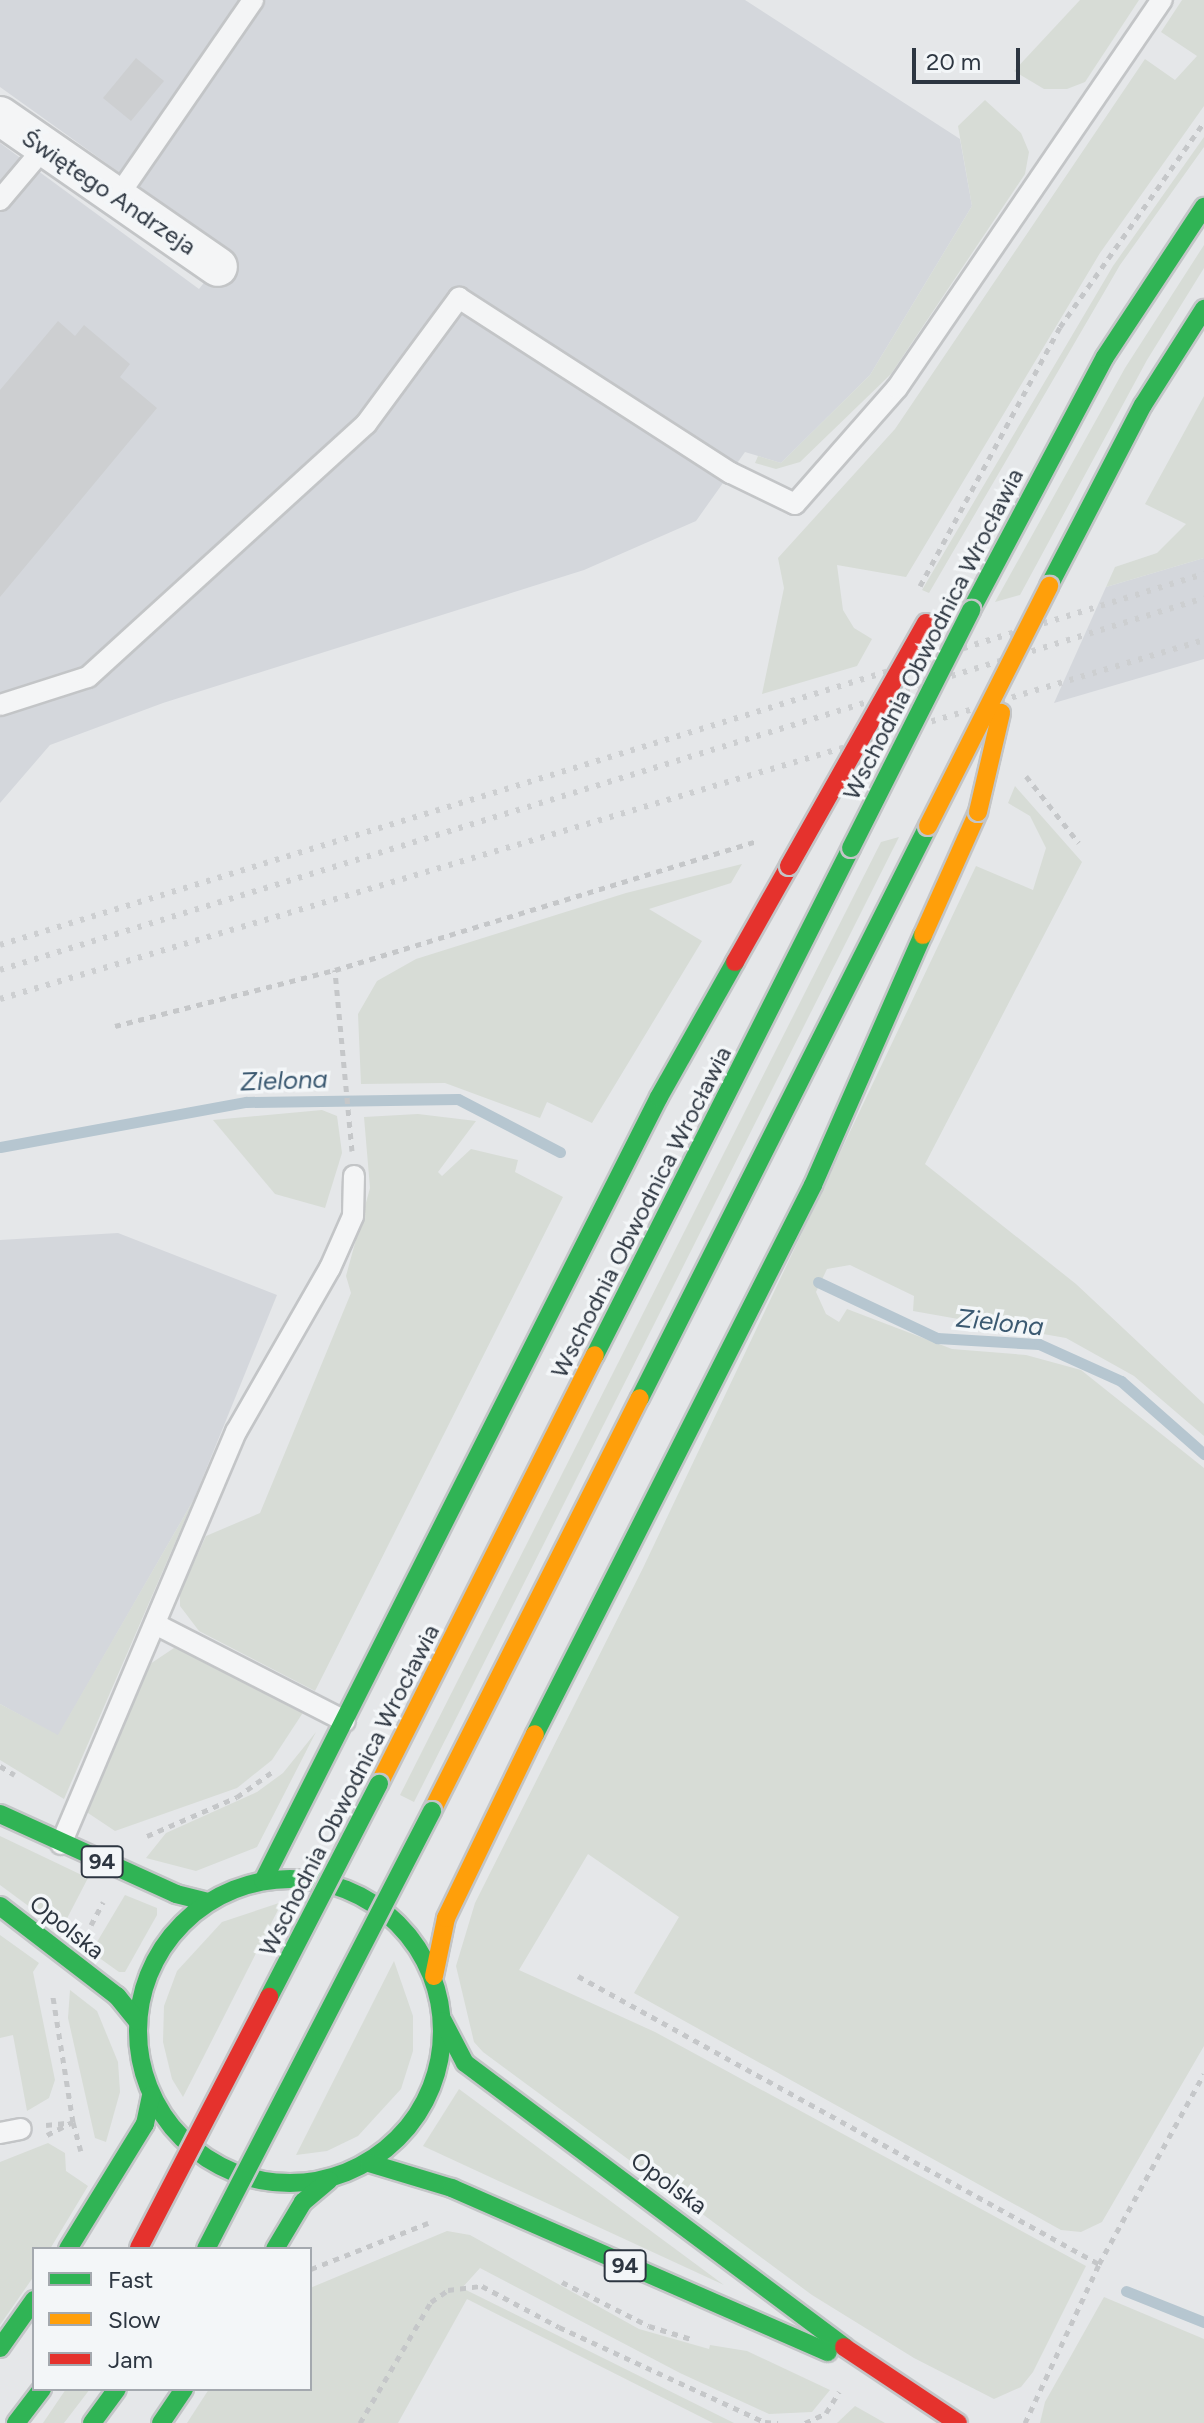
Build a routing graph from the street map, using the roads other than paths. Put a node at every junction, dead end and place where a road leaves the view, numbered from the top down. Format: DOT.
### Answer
graph roads {
  1 [pos="253,0"];
  2 [pos="1162,0"];
  3 [pos="0,116"];
  4 [pos="44,148"];
  5 [pos="118,196"];
  6 [pos="0,200"];
  7 [pos="1204,207"];
  8 [pos="218,267"];
  9 [pos="1204,309"];
  10 [pos="1031,494"];
  11 [pos="978,553"];
  12 [pos="931,616"];
  13 [pos="1012,658"];
  14 [pos="0,705"];
  15 [pos="354,1176"];
  16 [pos="157,1625"];
  17 [pos="345,1721"];
  18 [pos="0,1814"];
  19 [pos="61,1844"];
  20 [pos="263,1881"];
  21 [pos="207,1902"];
  22 [pos="0,1906"];
  23 [pos="434,1976"];
  24 [pos="137,2021"];
  25 [pos="443,2021"];
  26 [pos="151,2096"];
  27 [pos="21,2129"];
  28 [pos="0,2133"];
  29 [pos="369,2163"];
  30 [pos="329,2180"];
  31 [pos="69,2247"];
  32 [pos="140,2247"];
  33 [pos="207,2247"];
  34 [pos="276,2247"];
  35 [pos="32,2303"];
  36 [pos="0,2348"];
  37 [pos="880,2374"];
  38 [pos="40,2391"];
  39 [pos="116,2391"];
  40 [pos="183,2391"];
  41 [pos="16,2423"];
  42 [pos="92,2423"];
  43 [pos="161,2423"];
  44 [pos="958,2423"];
  1 -- 5 [label="lane"];
  2 -- 14 [label="lane"];
  3 -- 4 [label="street, Świętego Andrzeja"];
  4 -- 5 [label="street, Świętego Andrzeja"];
  4 -- 6 [label="lane"];
  5 -- 8 [label="street, Świętego Andrzeja"];
  7 -- 10 [label="main road, Wschodnia Obwodnica Wrocławia"];
  9 -- 13 [label="main road, bridge"];
  10 -- 11 [label="main road"];
  10 -- 32 [label="main road, Wschodnia Obwodnica Wrocławia, bridge"];
  12 -- 17 [label="main road, bridge"];
  13 -- 23 [label="main road, bridge"];
  13 -- 33 [label="main road, bridge"];
  15 -- 16 [label="lane"];
  16 -- 17 [label="lane"];
  16 -- 19 [label="lane"];
  17 -- 20 [label="main road"];
  18 -- 19 [label="main road, 94"];
  19 -- 21 [label="main road, 94"];
  20 -- 21 [label="main road, 94"];
  20 -- 23 [label="main road, 94"];
  21 -- 24 [label="main road, 94"];
  22 -- 24 [label="main road, Opolska"];
  23 -- 25 [label="main road, 94"];
  24 -- 26 [label="main road, 94"];
  25 -- 29 [label="main road, 94"];
  25 -- 37 [label="main road, Opolska / 94"];
  26 -- 30 [label="main road, 94"];
  26 -- 31 [label="main road"];
  27 -- 28 [label="lane"];
  29 -- 30 [label="main road, 94"];
  29 -- 37 [label="main road, Opolska / 94"];
  30 -- 34 [label="main road"];
  35 -- 36 [label="main road"];
  37 -- 44 [label="main road, Opolska / 94"];
  38 -- 41 [label="main road"];
  39 -- 42 [label="main road"];
  40 -- 43 [label="main road"];
}
